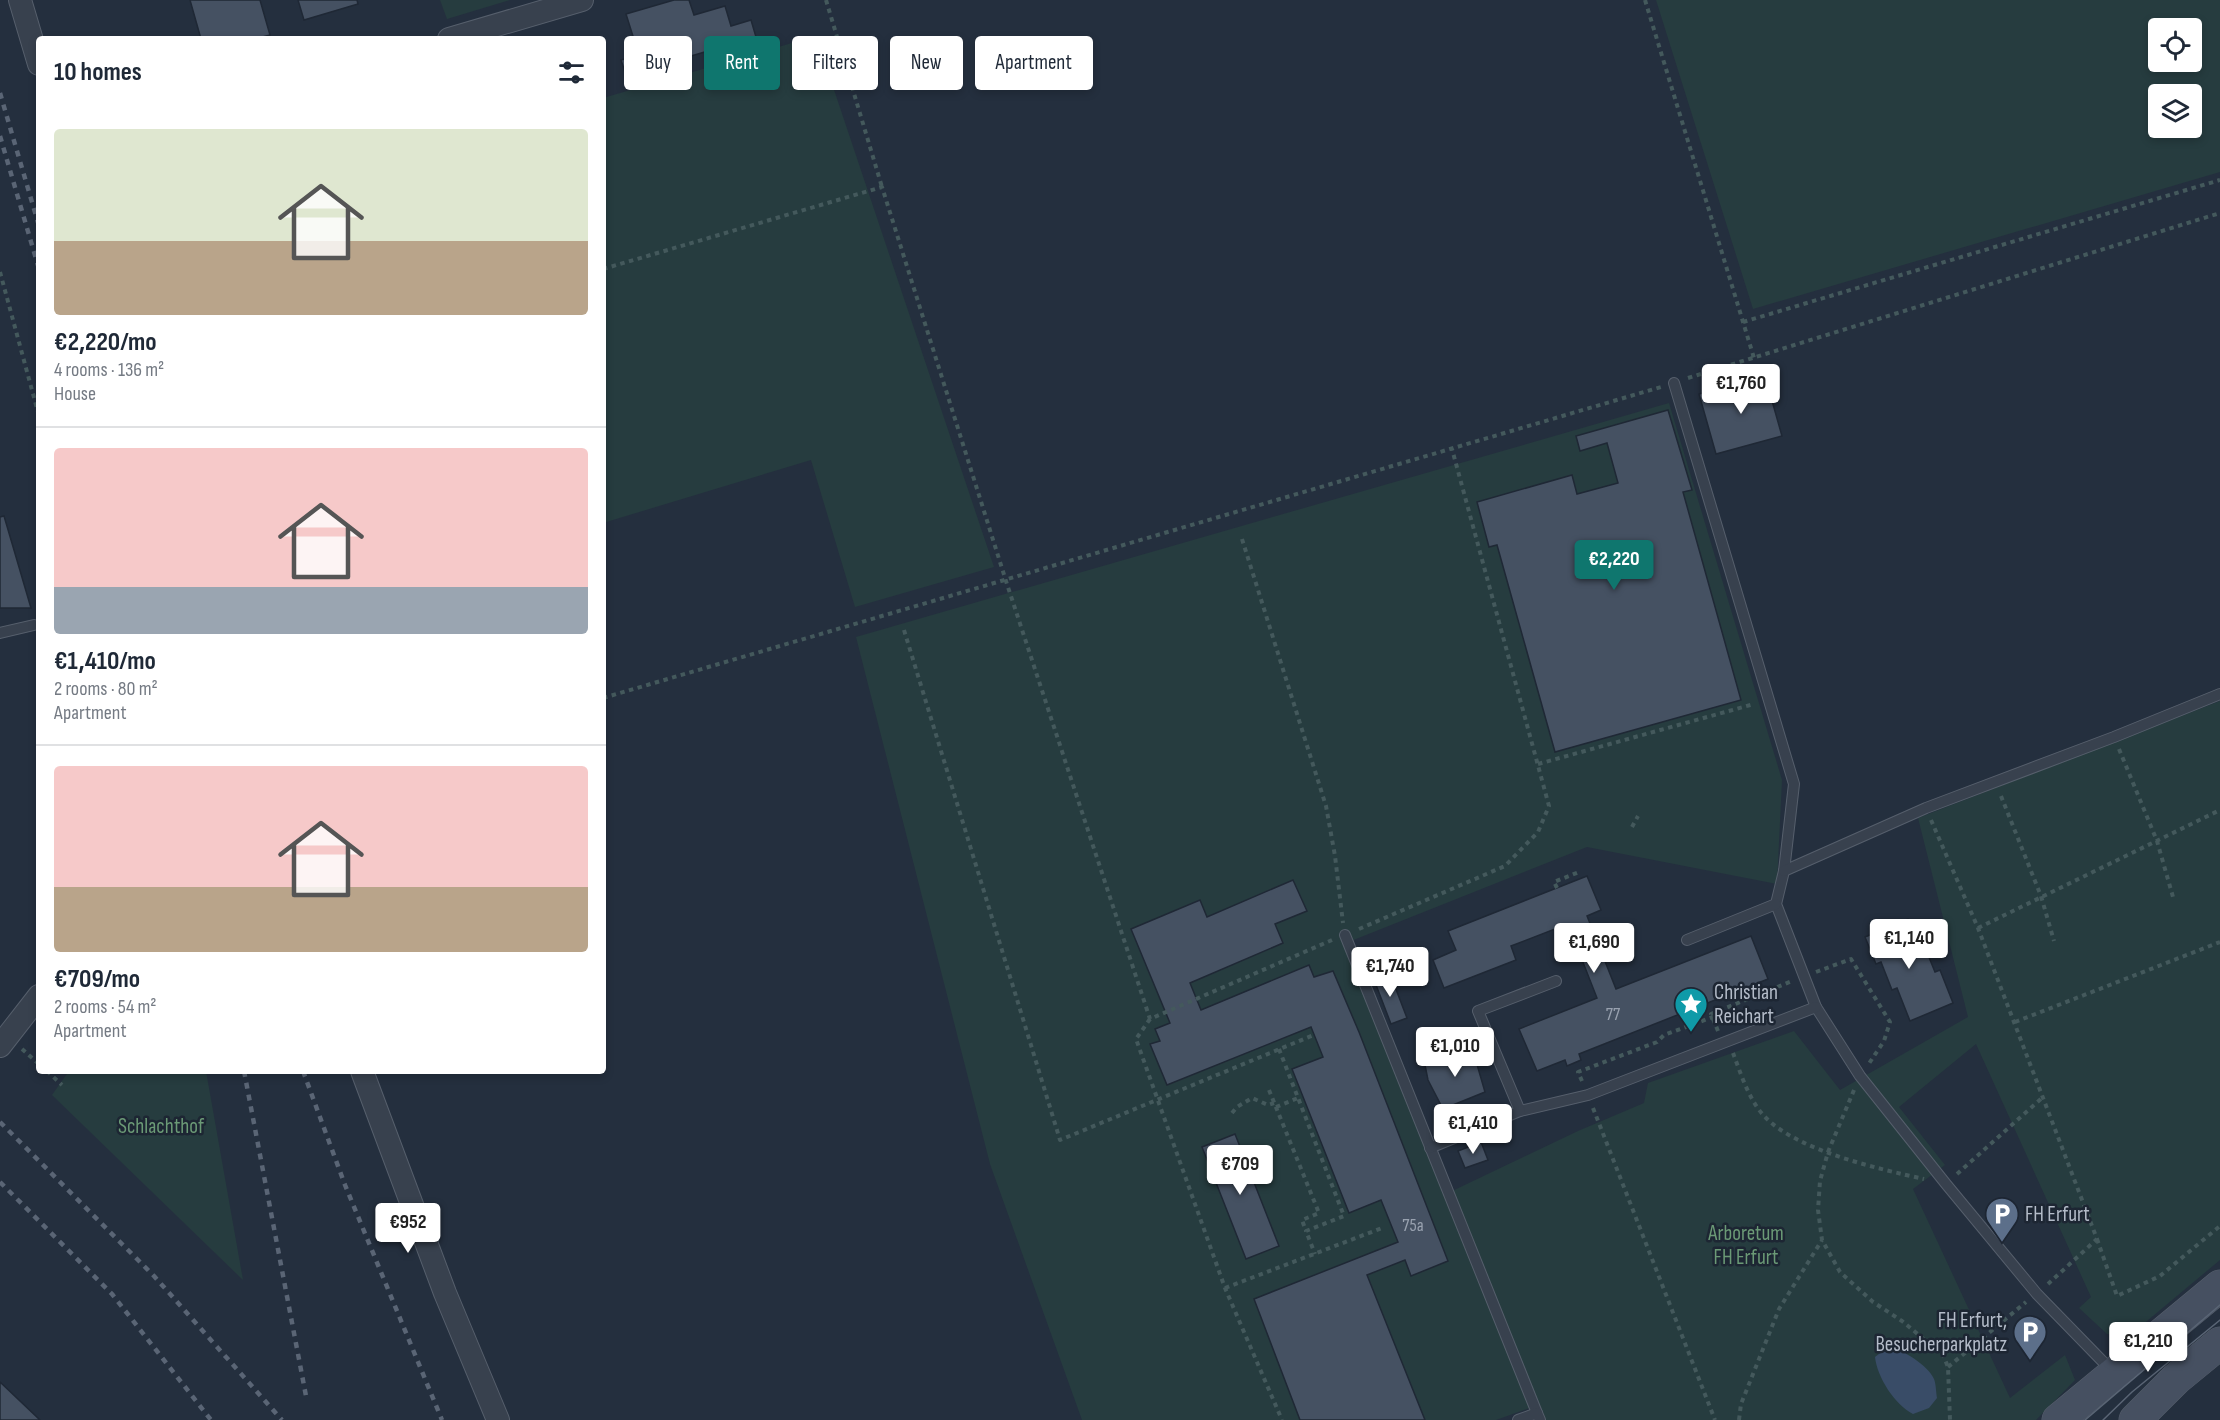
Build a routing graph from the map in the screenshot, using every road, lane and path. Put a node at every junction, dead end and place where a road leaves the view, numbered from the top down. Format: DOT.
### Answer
graph roads {
  1 [pos="20,0"];
  2 [pos="582,0"];
  3 [pos="1645,0"];
  4 [pos="827,1"];
  5 [pos="459,36"];
  6 [pos="36,54"];
  7 [pos="2220,180"];
  8 [pos="882,187"];
  9 [pos="2220,213"];
  10 [pos="606,268"];
  11 [pos="0,272"];
  12 [pos="1743,322"];
  13 [pos="1754,358"];
  14 [pos="1674,383"];
  15 [pos="36,405"];
  16 [pos="1452,449"];
  17 [pos="1242,539"];
  18 [pos="1006,580"];
  19 [pos="34,625"];
  20 [pos="904,630"];
  21 [pos="0,633"];
  22 [pos="2220,694"];
  23 [pos="606,697"];
  24 [pos="1768,700"];
  25 [pos="2114,737"];
  26 [pos="1538,764"];
  27 [pos="1995,781"];
  28 [pos="1926,808"];
  29 [pos="2220,810"];
  30 [pos="1638,816"];
  31 [pos="1632,827"];
  32 [pos="2157,841"];
  33 [pos="1784,871"];
  34 [pos="1580,872"];
  35 [pos="1557,888"];
  36 [pos="2041,896"];
  37 [pos="2173,897"];
  38 [pos="1776,904"];
  39 [pos="1978,928"];
  40 [pos="1345,935"];
  41 [pos="1687,940"];
  42 [pos="2054,941"];
  43 [pos="2220,942"];
  44 [pos="1804,977"];
  45 [pos="1556,981"];
  46 [pos="36,999"];
  47 [pos="1816,1006"];
  48 [pos="1713,1017"];
  49 [pos="1150,1019"];
  50 [pos="2015,1022"];
  51 [pos="1316,1034"];
  52 [pos="3,1037"];
  53 [pos="1726,1042"];
  54 [pos="1279,1049"];
  55 [pos="50,1074"];
  56 [pos="363,1074"];
  57 [pos="1860,1076"];
  58 [pos="62,1085"];
  59 [pos="1269,1090"];
  60 [pos="1588,1095"];
  61 [pos="2043,1097"];
  62 [pos="1298,1098"];
  63 [pos="1158,1101"];
  64 [pos="1275,1105"];
  65 [pos="1520,1111"];
  66 [pos="1232,1113"];
  67 [pos="1430,1148"];
  68 [pos="1828,1152"];
  69 [pos="1946,1184"];
  70 [pos="2220,1226"];
  71 [pos="1382,1228"];
  72 [pos="1306,1231"];
  73 [pos="2097,1239"];
  74 [pos="1822,1240"];
  75 [pos="1315,1254"];
  76 [pos="2220,1286"];
  77 [pos="1226,1288"];
  78 [pos="2037,1294"];
  79 [pos="2220,1343"];
  80 [pos="1948,1366"];
  81 [pos="2114,1374"];
  82 [pos="1539,1416"];
  83 [pos="2147,1416"];
  84 [pos="498,1420"];
  85 [pos="1282,1420"];
  86 [pos="1518,1420"];
  87 [pos="1715,1420"];
  88 [pos="1738,1420"];
  89 [pos="1950,1420"];
  90 [pos="2058,1420"];
  1 -- 6 [label="street"];
  2 -- 5 [label="street"];
  3 -- 12 [label="path"];
  4 -- 8 [label="path"];
  7 -- 12 [label="path"];
  8 -- 10 [label="path"];
  8 -- 18 [label="path"];
  9 -- 13 [label="path"];
  11 -- 15 [label="path"];
  12 -- 13 [label="path"];
  13 -- 14 [label="path"];
  14 -- 16 [label="path"];
  14 -- 24 [label="lane"];
  16 -- 18 [label="path"];
  16 -- 26 [label="path"];
  17 -- 40 [label="path"];
  18 -- 23 [label="path"];
  18 -- 49 [label="path"];
  19 -- 21 [label="lane"];
  20 -- 63 [label="path"];
  22 -- 25 [label="lane"];
  24 -- 26 [label="path"];
  24 -- 33 [label="lane"];
  25 -- 27 [label="lane"];
  25 -- 32 [label="path"];
  26 -- 40 [label="path"];
  27 -- 28 [label="lane"];
  27 -- 36 [label="path"];
  28 -- 33 [label="lane"];
  28 -- 39 [label="path"];
  29 -- 32 [label="path"];
  30 -- 31 [label="path"];
  32 -- 36 [label="path"];
  32 -- 37 [label="path"];
  33 -- 38 [label="lane"];
  34 -- 35 [label="path"];
  36 -- 39 [label="path"];
  36 -- 42 [label="path"];
  38 -- 41 [label="lane"];
  38 -- 44 [label="lane"];
  39 -- 50 [label="path"];
  40 -- 49 [label="path"];
  40 -- 67 [label="lane"];
  43 -- 50 [label="path"];
  44 -- 47 [label="lane"];
  44 -- 48 [label="path"];
  44 -- 57 [label="path"];
  45 -- 65 [label="lane"];
  46 -- 52 [label="street"];
  47 -- 53 [label="lane"];
  47 -- 57 [label="lane"];
  48 -- 53 [label="path"];
  48 -- 60 [label="path"];
  49 -- 63 [label="path"];
  50 -- 61 [label="path"];
  51 -- 54 [label="path"];
  53 -- 60 [label="lane"];
  53 -- 68 [label="path"];
  54 -- 62 [label="path"];
  54 -- 63 [label="path"];
  55 -- 58 [label="path"];
  56 -- 84 [label="street"];
  57 -- 68 [label="path"];
  57 -- 69 [label="lane"];
  59 -- 64 [label="path"];
  60 -- 65 [label="lane"];
  60 -- 87 [label="path"];
  61 -- 69 [label="path"];
  61 -- 73 [label="path"];
  62 -- 64 [label="path"];
  62 -- 72 [label="path"];
  63 -- 77 [label="path"];
  64 -- 66 [label="path"];
  64 -- 72 [label="path"];
  65 -- 67 [label="lane"];
  67 -- 82 [label="lane"];
  68 -- 69 [label="path"];
  68 -- 74 [label="path"];
  69 -- 78 [label="lane"];
  70 -- 73 [label="path"];
  71 -- 75 [label="path"];
  72 -- 75 [label="path"];
  73 -- 78 [label="path"];
  74 -- 80 [label="path"];
  74 -- 88 [label="path"];
  75 -- 77 [label="path"];
  76 -- 81 [label="main road"];
  77 -- 85 [label="path"];
  78 -- 80 [label="path"];
  78 -- 81 [label="lane"];
  79 -- 83 [label="main road"];
  80 -- 89 [label="path"];
  81 -- 83 [label="main road"];
  81 -- 90 [label="main road"];
  82 -- 86 [label="lane"];
}
